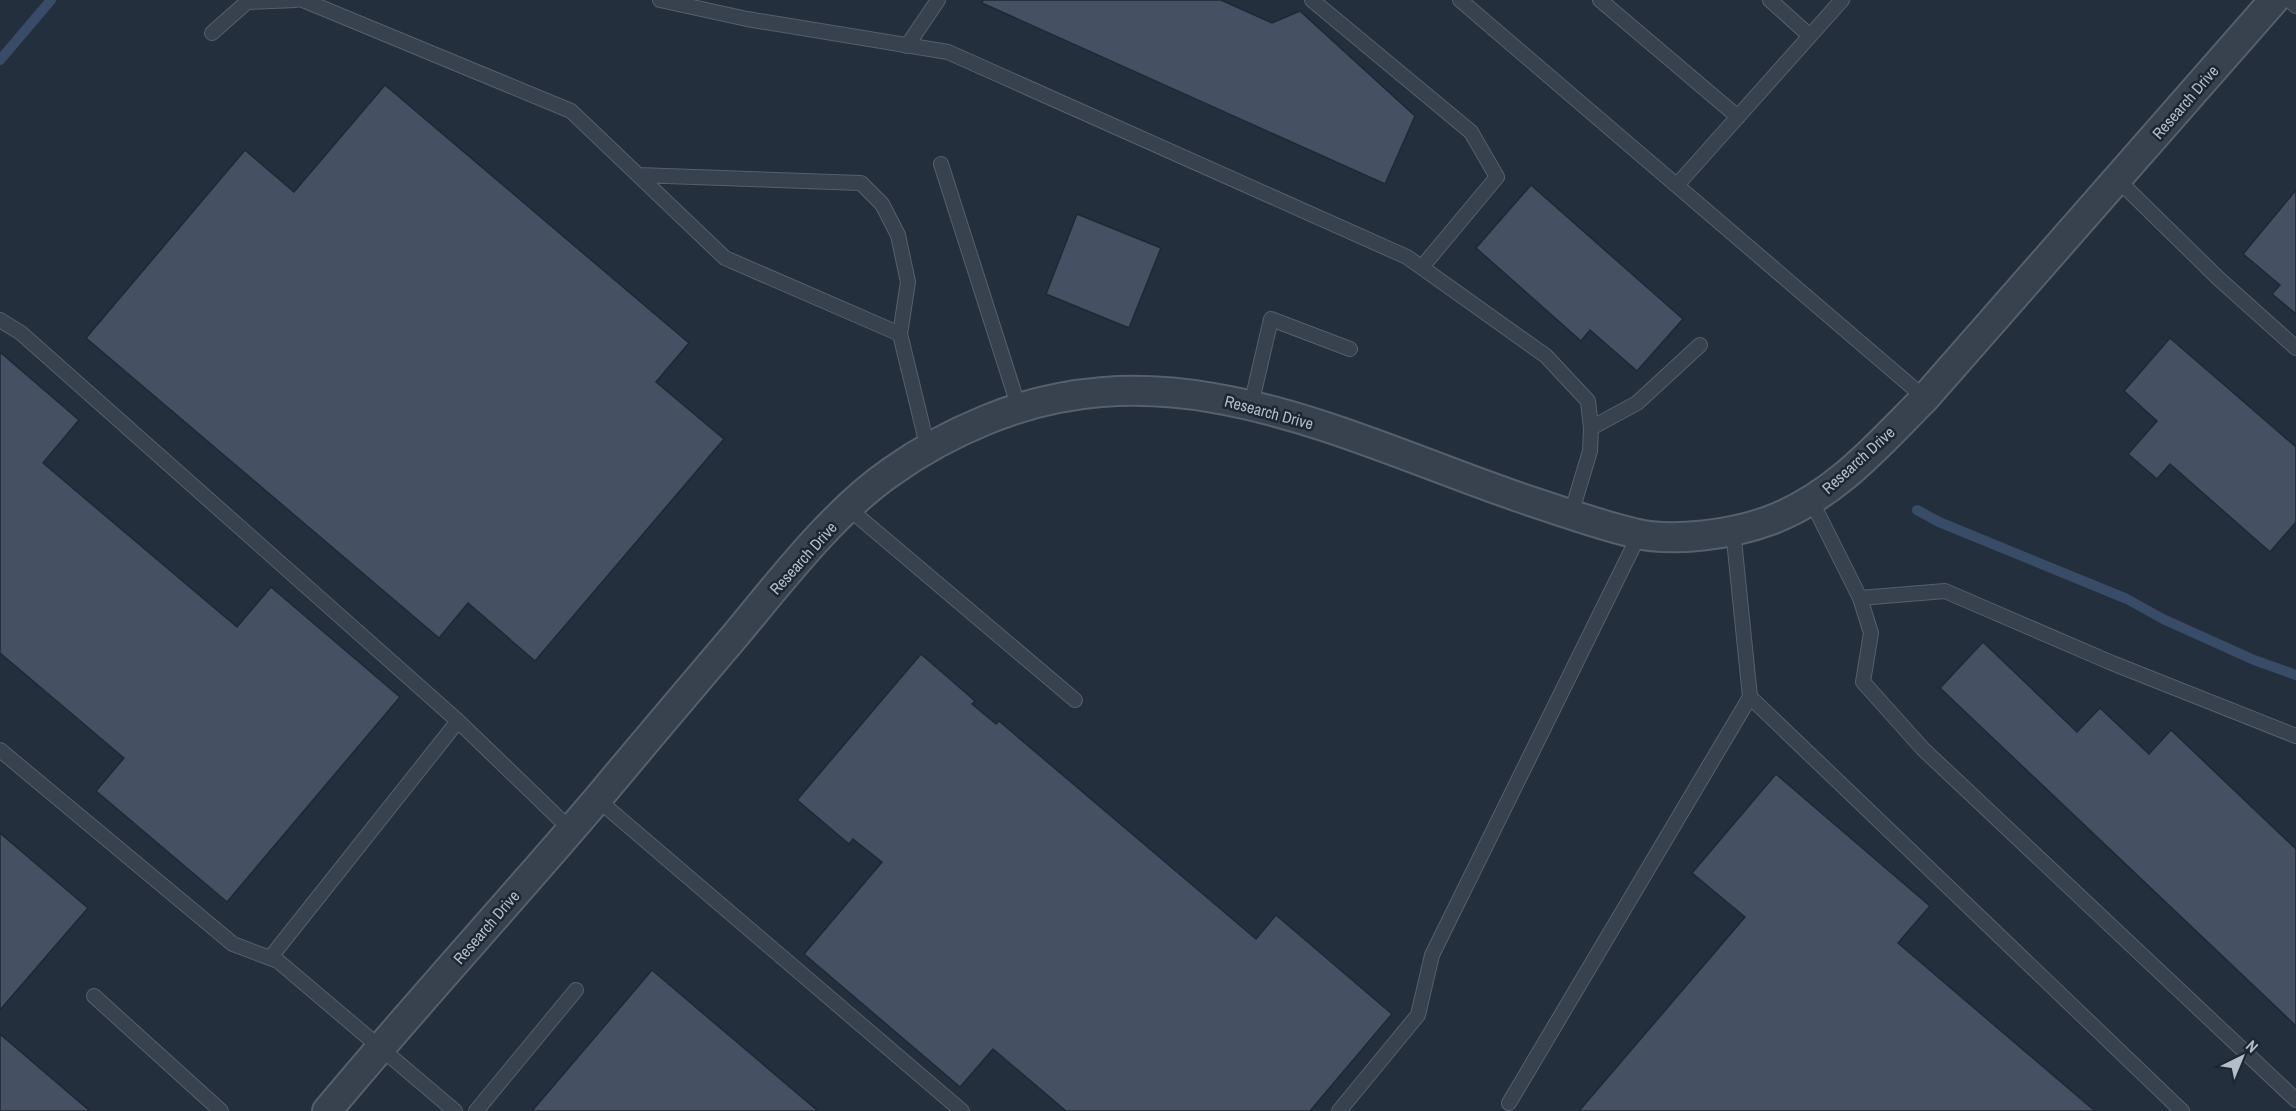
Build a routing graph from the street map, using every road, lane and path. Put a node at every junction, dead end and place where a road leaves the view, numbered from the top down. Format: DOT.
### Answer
graph roads {
  1 [pos="296,0"];
  2 [pos="303,0"];
  3 [pos="660,0"];
  4 [pos="938,0"];
  5 [pos="1312,0"];
  6 [pos="1460,0"];
  7 [pos="1600,0"];
  8 [pos="1770,0"];
  9 [pos="1842,0"];
  10 [pos="2274,0"];
  11 [pos="2289,0"];
  12 [pos="2296,6"];
  13 [pos="212,33"];
  14 [pos="1810,36"];
  15 [pos="907,46"];
  16 [pos="1738,117"];
  17 [pos="940,164"];
  18 [pos="638,174"];
  19 [pos="2118,180"];
  20 [pos="1677,185"];
  21 [pos="1422,267"];
  22 [pos="0,320"];
  23 [pos="900,334"];
  24 [pos="1700,345"];
  25 [pos="2296,348"];
  26 [pos="1350,349"];
  27 [pos="1925,398"];
  28 [pos="1251,405"];
  29 [pos="1019,408"];
  30 [pos="1591,428"];
  31 [pos="928,449"];
  32 [pos="1812,500"];
  33 [pos="848,508"];
  34 [pos="1571,514"];
  35 [pos="1733,530"];
  36 [pos="1639,535"];
  37 [pos="1860,598"];
  38 [pos="1750,697"];
  39 [pos="1075,700"];
  40 [pos="459,721"];
  41 [pos="2296,736"];
  42 [pos="0,750"];
  43 [pos="597,799"];
  44 [pos="571,830"];
  45 [pos="270,958"];
  46 [pos="576,990"];
  47 [pos="94,996"];
  48 [pos="381,1046"];
  49 [pos="2296,1100"];
  50 [pos="1509,1102"];
  51 [pos="221,1111"];
  52 [pos="327,1111"];
  53 [pos="455,1111"];
  54 [pos="476,1111"];
  55 [pos="962,1111"];
  56 [pos="1339,1111"];
  57 [pos="2182,1111"];
  1 -- 13 [label="lane"];
  2 -- 18 [label="lane"];
  3 -- 15 [label="lane"];
  4 -- 15 [label="lane"];
  5 -- 21 [label="lane"];
  6 -- 20 [label="lane"];
  7 -- 16 [label="lane"];
  8 -- 14 [label="lane"];
  9 -- 14 [label="lane"];
  10 -- 19 [label="street, Research Drive"];
  11 -- 12 [label="lane"];
  14 -- 16 [label="lane"];
  15 -- 21 [label="lane"];
  16 -- 20 [label="lane"];
  17 -- 29 [label="lane"];
  18 -- 23 [label="lane"];
  18 -- 23 [label="lane"];
  19 -- 25 [label="lane"];
  19 -- 27 [label="street, Research Drive"];
  20 -- 27 [label="lane"];
  21 -- 30 [label="lane"];
  22 -- 40 [label="lane"];
  23 -- 31 [label="lane"];
  24 -- 30 [label="lane"];
  26 -- 28 [label="lane"];
  27 -- 32 [label="street, Research Drive"];
  28 -- 29 [label="street, Research Drive"];
  28 -- 34 [label="street, Research Drive"];
  29 -- 31 [label="street, Research Drive"];
  30 -- 34 [label="lane"];
  31 -- 33 [label="street, Research Drive"];
  32 -- 35 [label="street, Research Drive"];
  32 -- 37 [label="lane"];
  33 -- 39 [label="lane"];
  33 -- 43 [label="street, Research Drive"];
  34 -- 36 [label="street, Research Drive"];
  35 -- 36 [label="street, Research Drive"];
  35 -- 38 [label="lane"];
  36 -- 56 [label="lane"];
  37 -- 41 [label="lane"];
  37 -- 49 [label="lane"];
  38 -- 50 [label="lane"];
  38 -- 57 [label="lane"];
  40 -- 44 [label="lane"];
  40 -- 45 [label="lane"];
  42 -- 45 [label="lane"];
  43 -- 44 [label="street, Research Drive"];
  43 -- 55 [label="lane"];
  44 -- 48 [label="street, Research Drive"];
  45 -- 48 [label="lane"];
  46 -- 54 [label="lane"];
  47 -- 51 [label="lane"];
  48 -- 52 [label="street, Research Drive"];
  48 -- 53 [label="lane"];
}
